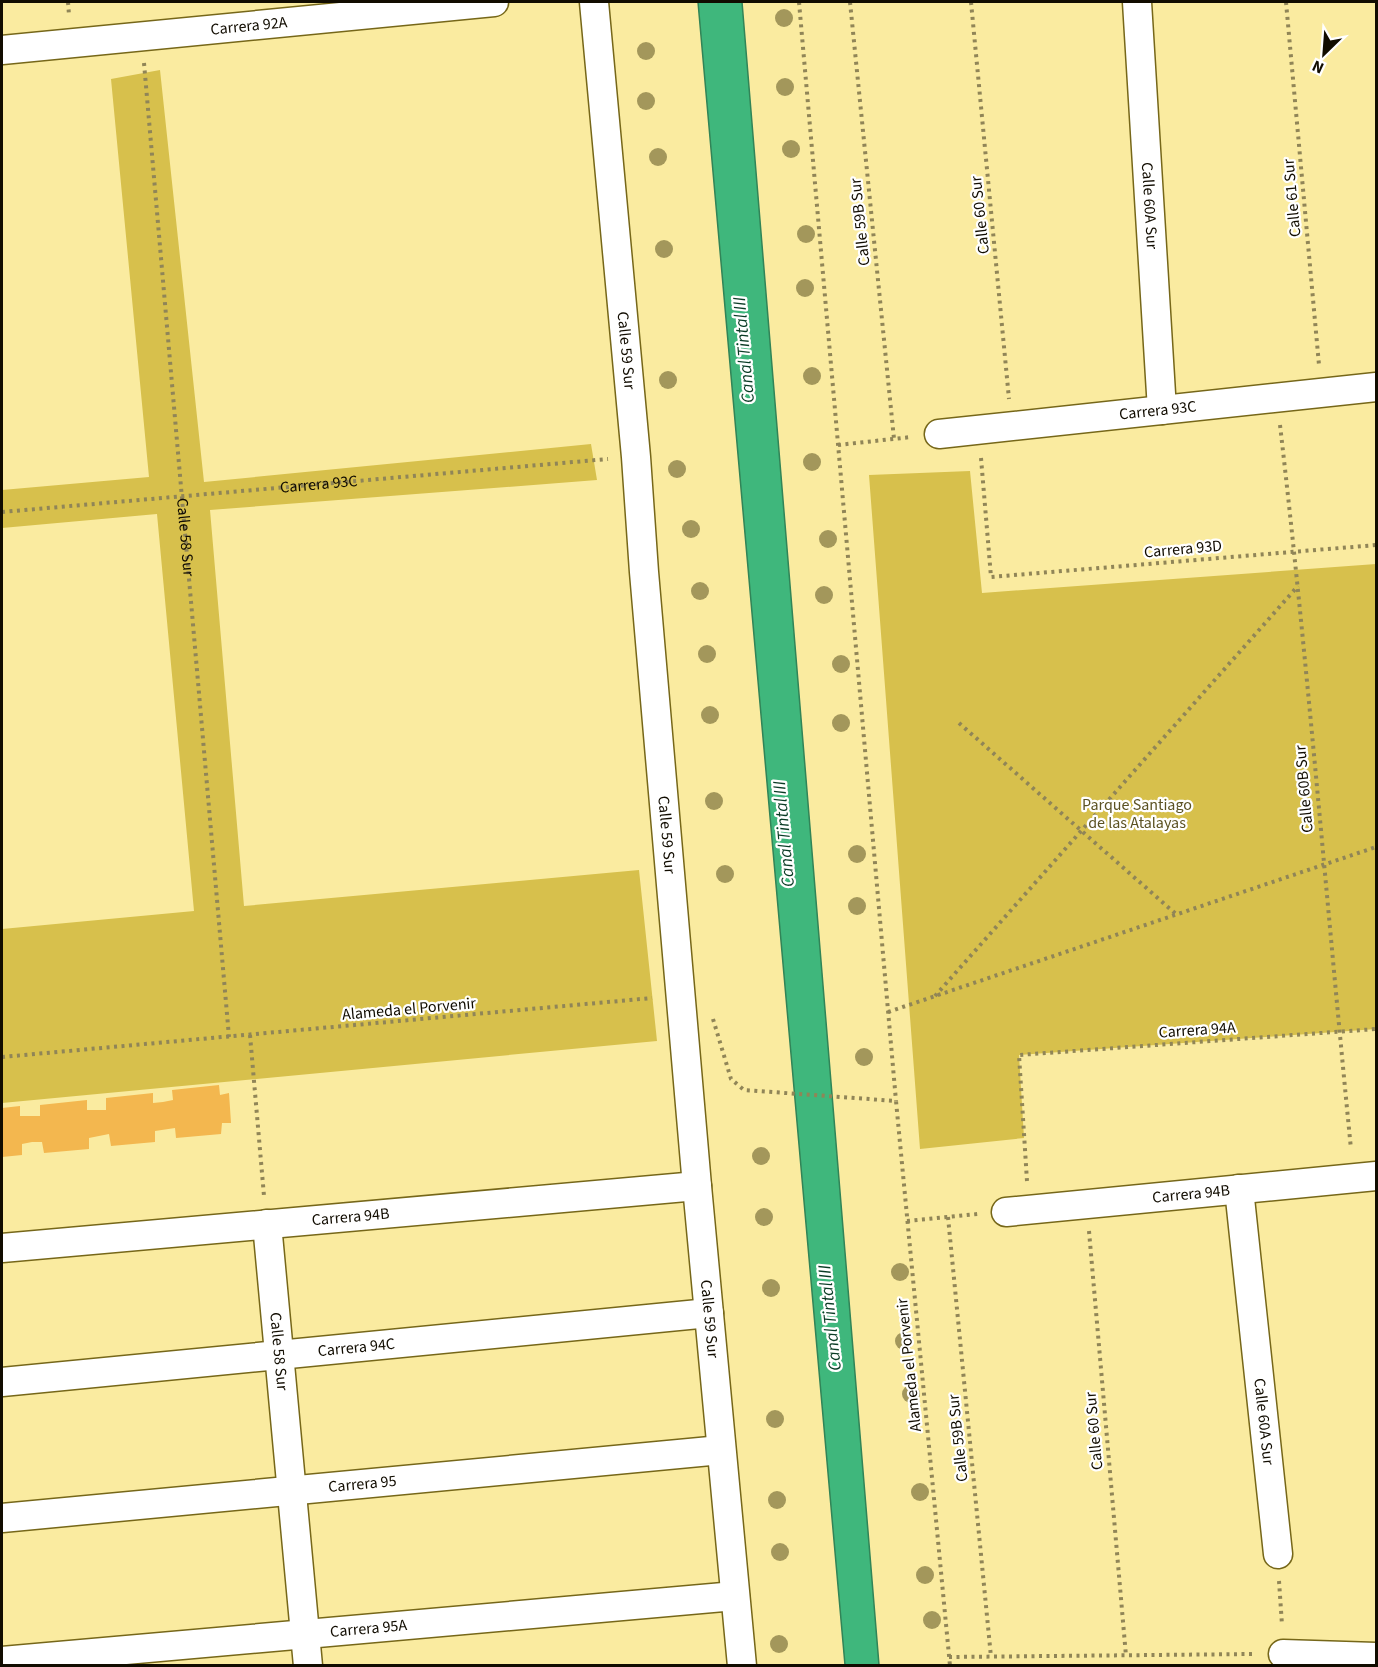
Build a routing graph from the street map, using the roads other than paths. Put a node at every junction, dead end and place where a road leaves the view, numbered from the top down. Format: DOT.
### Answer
graph roads {
  1 [pos="494,2"];
  2 [pos="594,2"];
  3 [pos="1137,2"];
  4 [pos="2,50"];
  5 [pos="1377,387"];
  6 [pos="1162,410"];
  7 [pos="939,434"];
  8 [pos="1365,1177"];
  9 [pos="697,1186"];
  10 [pos="1239,1190"];
  11 [pos="1017,1211"];
  12 [pos="267,1224"];
  13 [pos="2,1248"];
  14 [pos="709,1313"];
  15 [pos="279,1355"];
  16 [pos="2,1382"];
  17 [pos="722,1450"];
  18 [pos="292,1491"];
  19 [pos="2,1518"];
  20 [pos="1278,1554"];
  21 [pos="735,1596"];
  22 [pos="305,1634"];
  23 [pos="1284,1654"];
  24 [pos="1377,1657"];
  25 [pos="2,1661"];
  26 [pos="308,1665"];
  27 [pos="742,1665"];
  1 -- 4 [label="street, Carrera 92A"];
  2 -- 9 [label="street, Calle 59 Sur"];
  3 -- 6 [label="street, Calle 60A Sur"];
  5 -- 6 [label="street, Carrera 93C"];
  6 -- 7 [label="street, Carrera 93C"];
  8 -- 10 [label="street, Carrera 94B"];
  9 -- 12 [label="street, Carrera 94B"];
  9 -- 14 [label="street, Calle 59 Sur"];
  10 -- 11 [label="street, Carrera 94B"];
  10 -- 20 [label="street, Calle 60A Sur"];
  12 -- 13 [label="street, Carrera 94B"];
  12 -- 15 [label="street, Calle 58 Sur"];
  14 -- 15 [label="street, Carrera 94C"];
  14 -- 17 [label="street, Calle 59 Sur"];
  15 -- 16 [label="street, Carrera 94C"];
  15 -- 18 [label="street, Calle 58 Sur"];
  17 -- 18 [label="street, Carrera 95"];
  17 -- 21 [label="street, Calle 59 Sur"];
  18 -- 19 [label="street, Carrera 95"];
  18 -- 22 [label="street, Calle 58 Sur"];
  21 -- 22 [label="street, Carrera 95A"];
  21 -- 27 [label="street, Calle 59 Sur"];
  22 -- 25 [label="street, Carrera 95A"];
  22 -- 26 [label="street, Calle 58 Sur"];
  23 -- 24 [label="street"];
}
